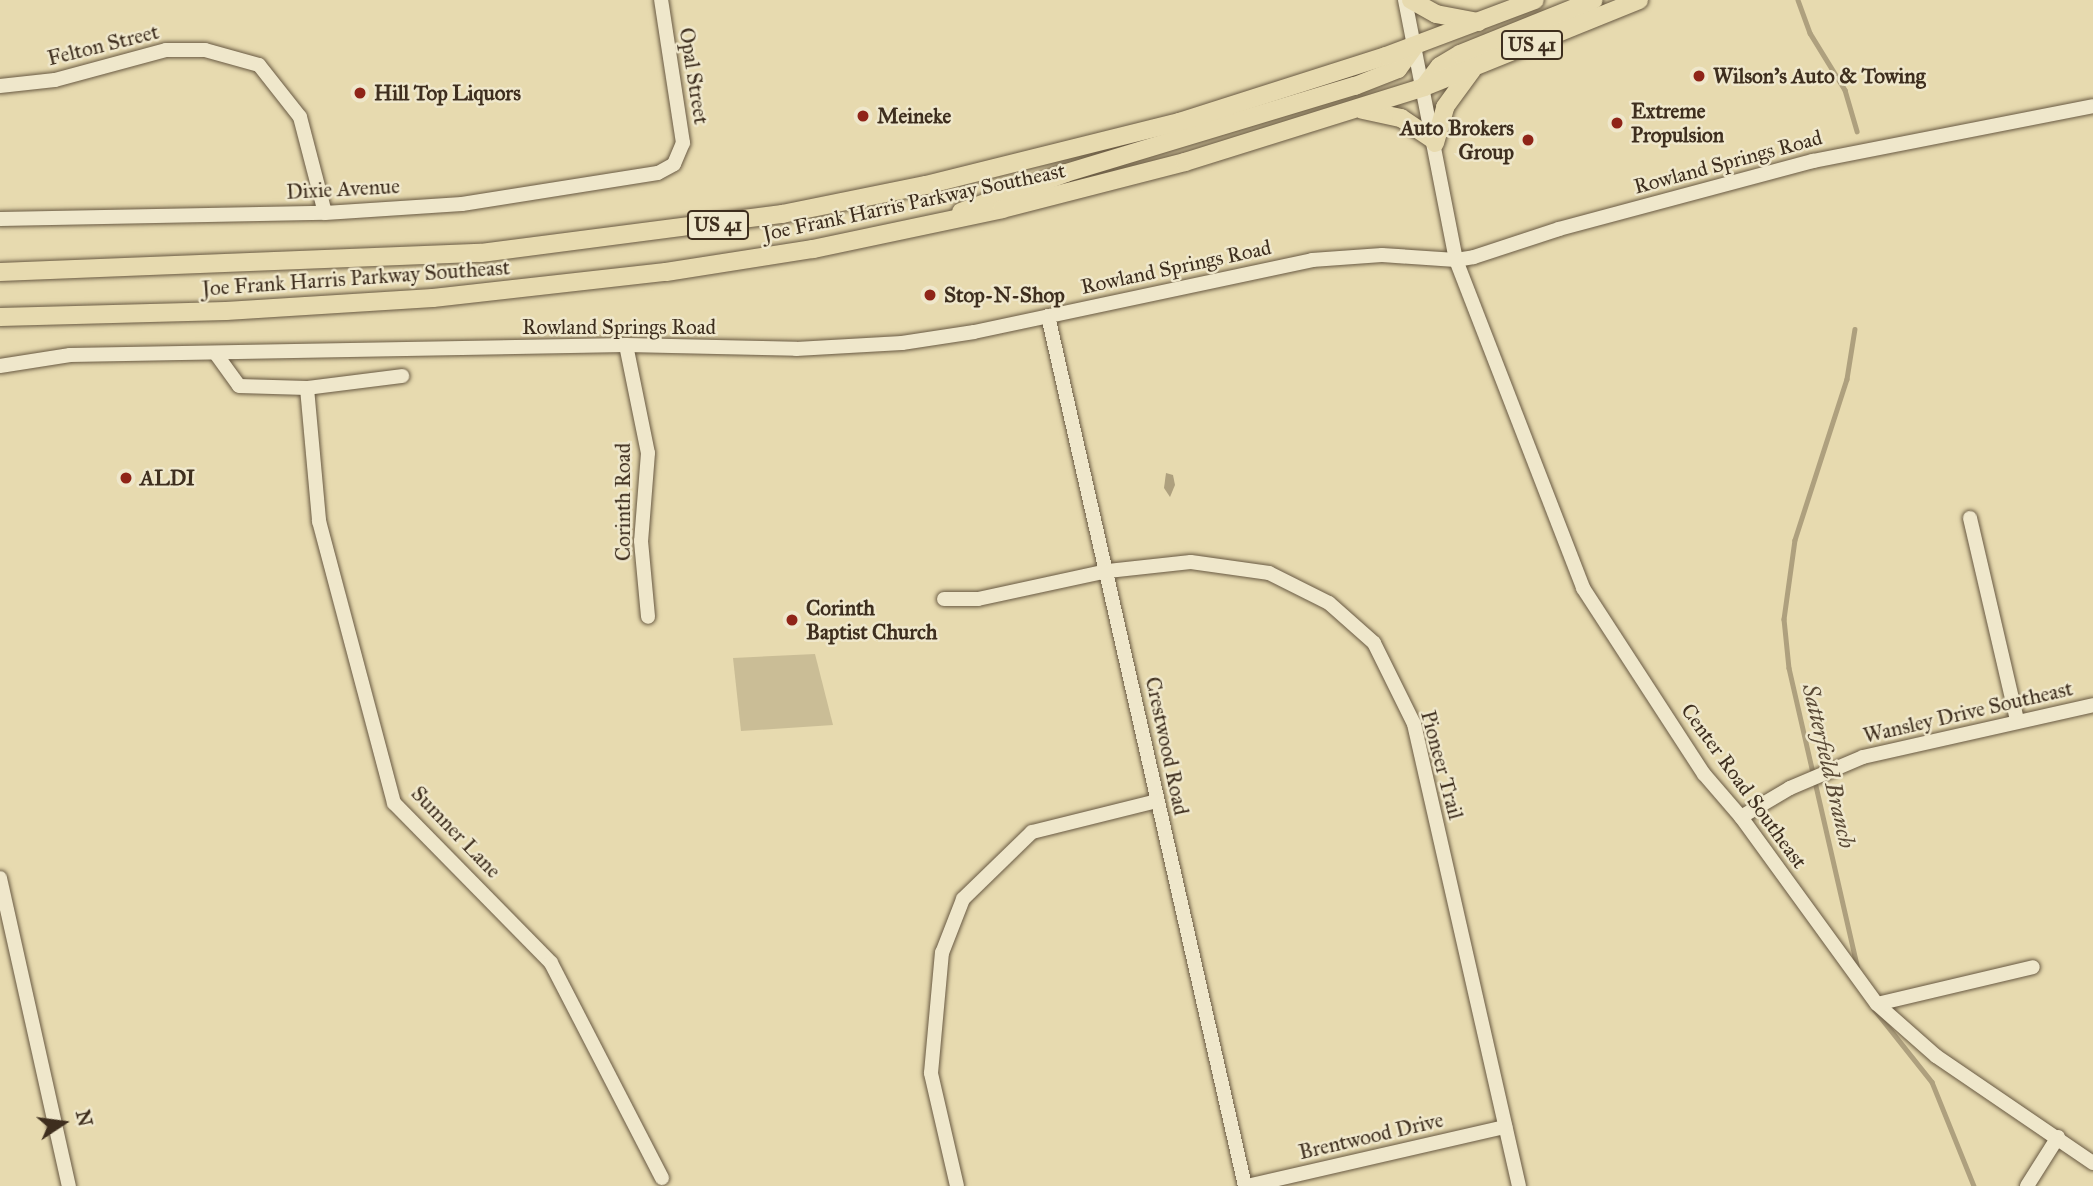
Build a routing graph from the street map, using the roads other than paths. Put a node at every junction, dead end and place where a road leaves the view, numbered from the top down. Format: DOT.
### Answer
graph roads {
  1 [pos="661,0"];
  2 [pos="1405,0"];
  3 [pos="1411,0"];
  4 [pos="1535,0"];
  5 [pos="1594,0"];
  6 [pos="1639,0"];
  7 [pos="1478,22"];
  8 [pos="1415,46"];
  9 [pos="1474,67"];
  10 [pos="0,86"];
  11 [pos="1424,87"];
  12 [pos="2093,106"];
  13 [pos="1356,109"];
  14 [pos="1434,141"];
  15 [pos="680,157"];
  16 [pos="325,213"];
  17 [pos="0,219"];
  18 [pos="945,222"];
  19 [pos="1456,260"];
  20 [pos="0,272"];
  21 [pos="1048,316"];
  22 [pos="0,317"];
  23 [pos="626,345"];
  24 [pos="216,354"];
  25 [pos="0,366"];
  26 [pos="402,376"];
  27 [pos="307,388"];
  28 [pos="1970,519"];
  29 [pos="1108,571"];
  30 [pos="944,599"];
  31 [pos="648,617"];
  32 [pos="2093,705"];
  33 [pos="2017,720"];
  34 [pos="1157,801"];
  35 [pos="1741,817"];
  36 [pos="0,878"];
  37 [pos="2033,967"];
  38 [pos="1877,1004"];
  39 [pos="1505,1127"];
  40 [pos="2058,1137"];
  41 [pos="2093,1163"];
  42 [pos="662,1178"];
  43 [pos="69,1186"];
  44 [pos="957,1186"];
  45 [pos="1246,1186"];
  46 [pos="1519,1186"];
  47 [pos="2027,1186"];
  1 -- 15 [label="street, Opal Street"];
  2 -- 8 [label="street, Center Road Southeast"];
  3 -- 7 [label="main road"];
  4 -- 7 [label="main road, Joe Frank Harris Parkway Southeast / US 41"];
  5 -- 11 [label="main road"];
  6 -- 9 [label="main road, Joe Frank Harris Parkway Southeast / US 41"];
  7 -- 8 [label="main road, Joe Frank Harris Parkway Southeast / US 41"];
  8 -- 11 [label="street, Center Road Southeast"];
  8 -- 18 [label="main road"];
  8 -- 20 [label="main road, Joe Frank Harris Parkway Southeast / US 41"];
  9 -- 11 [label="main road, Joe Frank Harris Parkway Southeast / US 41"];
  9 -- 14 [label="main road"];
  10 -- 16 [label="street, Felton Street"];
  11 -- 13 [label="main road, Joe Frank Harris Parkway Southeast / US 41"];
  11 -- 14 [label="street, Center Road Southeast"];
  12 -- 19 [label="street, Rowland Springs Road"];
  13 -- 14 [label="main road"];
  13 -- 18 [label="main road, Joe Frank Harris Parkway Southeast / US 41"];
  14 -- 19 [label="street, Center Road Southeast"];
  15 -- 16 [label="street, Dixie Avenue"];
  16 -- 17 [label="street, Dixie Avenue"];
  18 -- 22 [label="main road, Joe Frank Harris Parkway Southeast / US 41"];
  19 -- 21 [label="street, Rowland Springs Road"];
  19 -- 35 [label="street, Center Road Southeast"];
  21 -- 23 [label="street, Rowland Springs Road"];
  21 -- 29 [label="street, Crestwood Road"];
  23 -- 24 [label="street, Rowland Springs Road"];
  23 -- 31 [label="street, Corinth Road"];
  24 -- 25 [label="street, Rowland Springs Road"];
  24 -- 27 [label="street"];
  26 -- 27 [label="street"];
  27 -- 42 [label="street, Sumner Lane"];
  28 -- 33 [label="street"];
  29 -- 30 [label="street, Pioneer Trail"];
  29 -- 34 [label="street, Crestwood Road"];
  29 -- 39 [label="street, Pioneer Trail"];
  32 -- 33 [label="street, Wansley Drive Southeast"];
  33 -- 35 [label="street, Wansley Drive Southeast"];
  34 -- 44 [label="street"];
  34 -- 45 [label="street, Crestwood Road"];
  35 -- 38 [label="street, Center Road Southeast"];
  36 -- 43 [label="street"];
  37 -- 38 [label="street"];
  38 -- 40 [label="street, Center Road Southeast"];
  39 -- 45 [label="street, Brentwood Drive"];
  39 -- 46 [label="street, Pioneer Trail"];
  40 -- 41 [label="street, Center Road Southeast"];
  40 -- 47 [label="street"];
}
